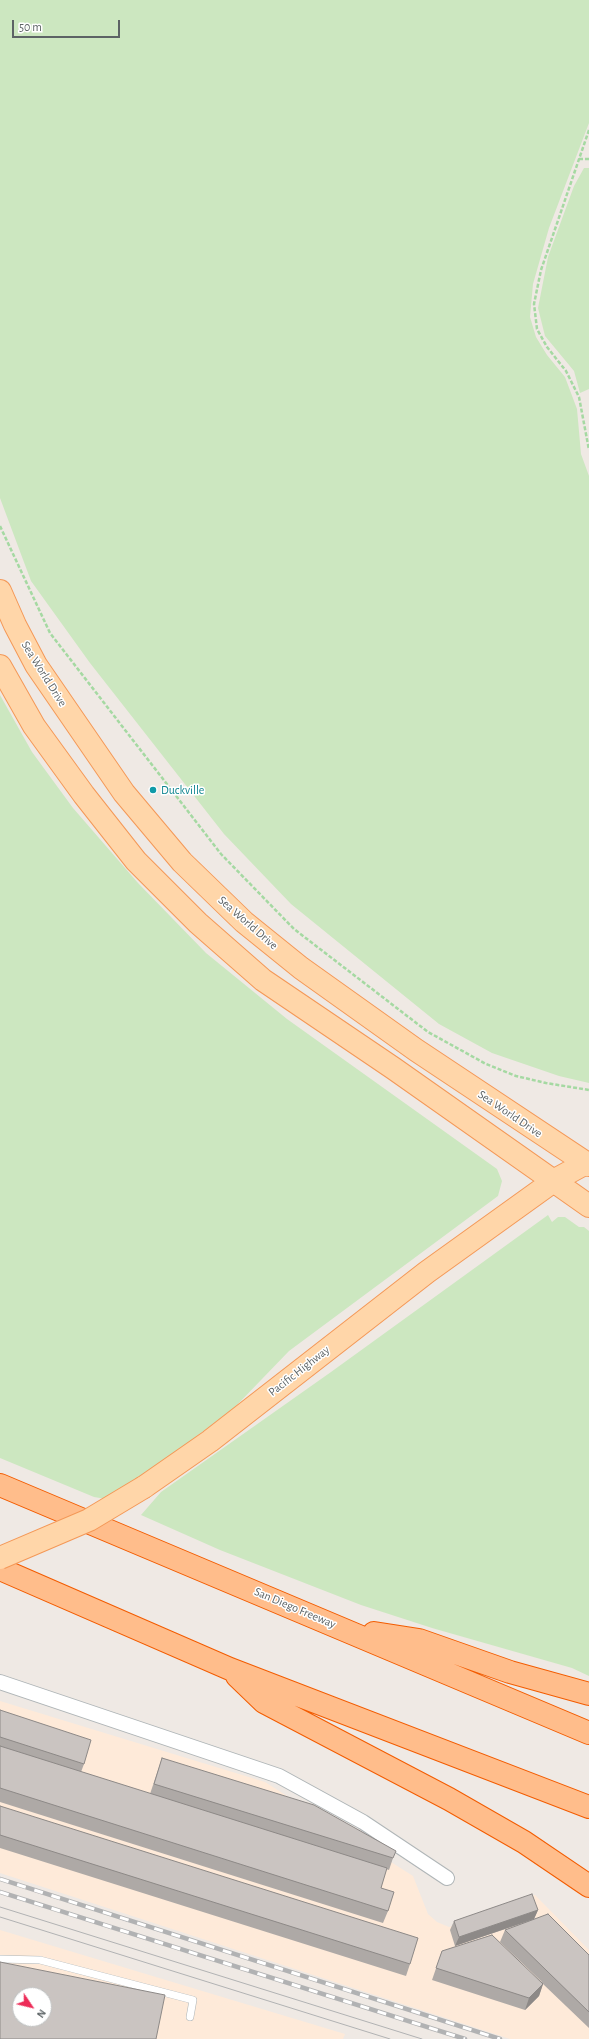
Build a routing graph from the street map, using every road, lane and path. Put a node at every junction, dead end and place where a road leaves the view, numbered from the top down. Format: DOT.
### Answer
graph roads {
  1 [pos="589,130"];
  2 [pos="579,159"];
  3 [pos="589,159"];
  4 [pos="589,450"];
  5 [pos="0,526"];
  6 [pos="0,591"];
  7 [pos="0,666"];
  8 [pos="589,1090"];
  9 [pos="588,1164"];
  10 [pos="555,1180"];
  11 [pos="589,1206"];
  12 [pos="0,1485"];
  13 [pos="0,1558"];
  14 [pos="0,1569"];
  15 [pos="339,1627"];
  16 [pos="230,1669"];
  17 [pos="0,1682"];
  18 [pos="589,1694"];
  19 [pos="589,1733"];
  20 [pos="589,1807"];
  21 [pos="447,1878"];
  22 [pos="589,1886"];
  23 [pos="0,1959"];
  24 [pos="190,2017"];
  1 -- 2 [label="path"];
  2 -- 3 [label="path"];
  2 -- 4 [label="path"];
  5 -- 8 [label="path"];
  6 -- 9 [label="main road, Sea World Drive"];
  7 -- 10 [label="main road"];
  9 -- 10 [label="main road, Pacific Highway"];
  10 -- 11 [label="main road"];
  10 -- 13 [label="main road, Pacific Highway, bridge"];
  12 -- 15 [label="highway, San Diego Freeway"];
  14 -- 16 [label="highway"];
  15 -- 18 [label="highway"];
  15 -- 19 [label="highway, San Diego Freeway"];
  16 -- 20 [label="highway"];
  16 -- 22 [label="highway"];
  17 -- 21 [label="street"];
  23 -- 24 [label="lane"];
}
